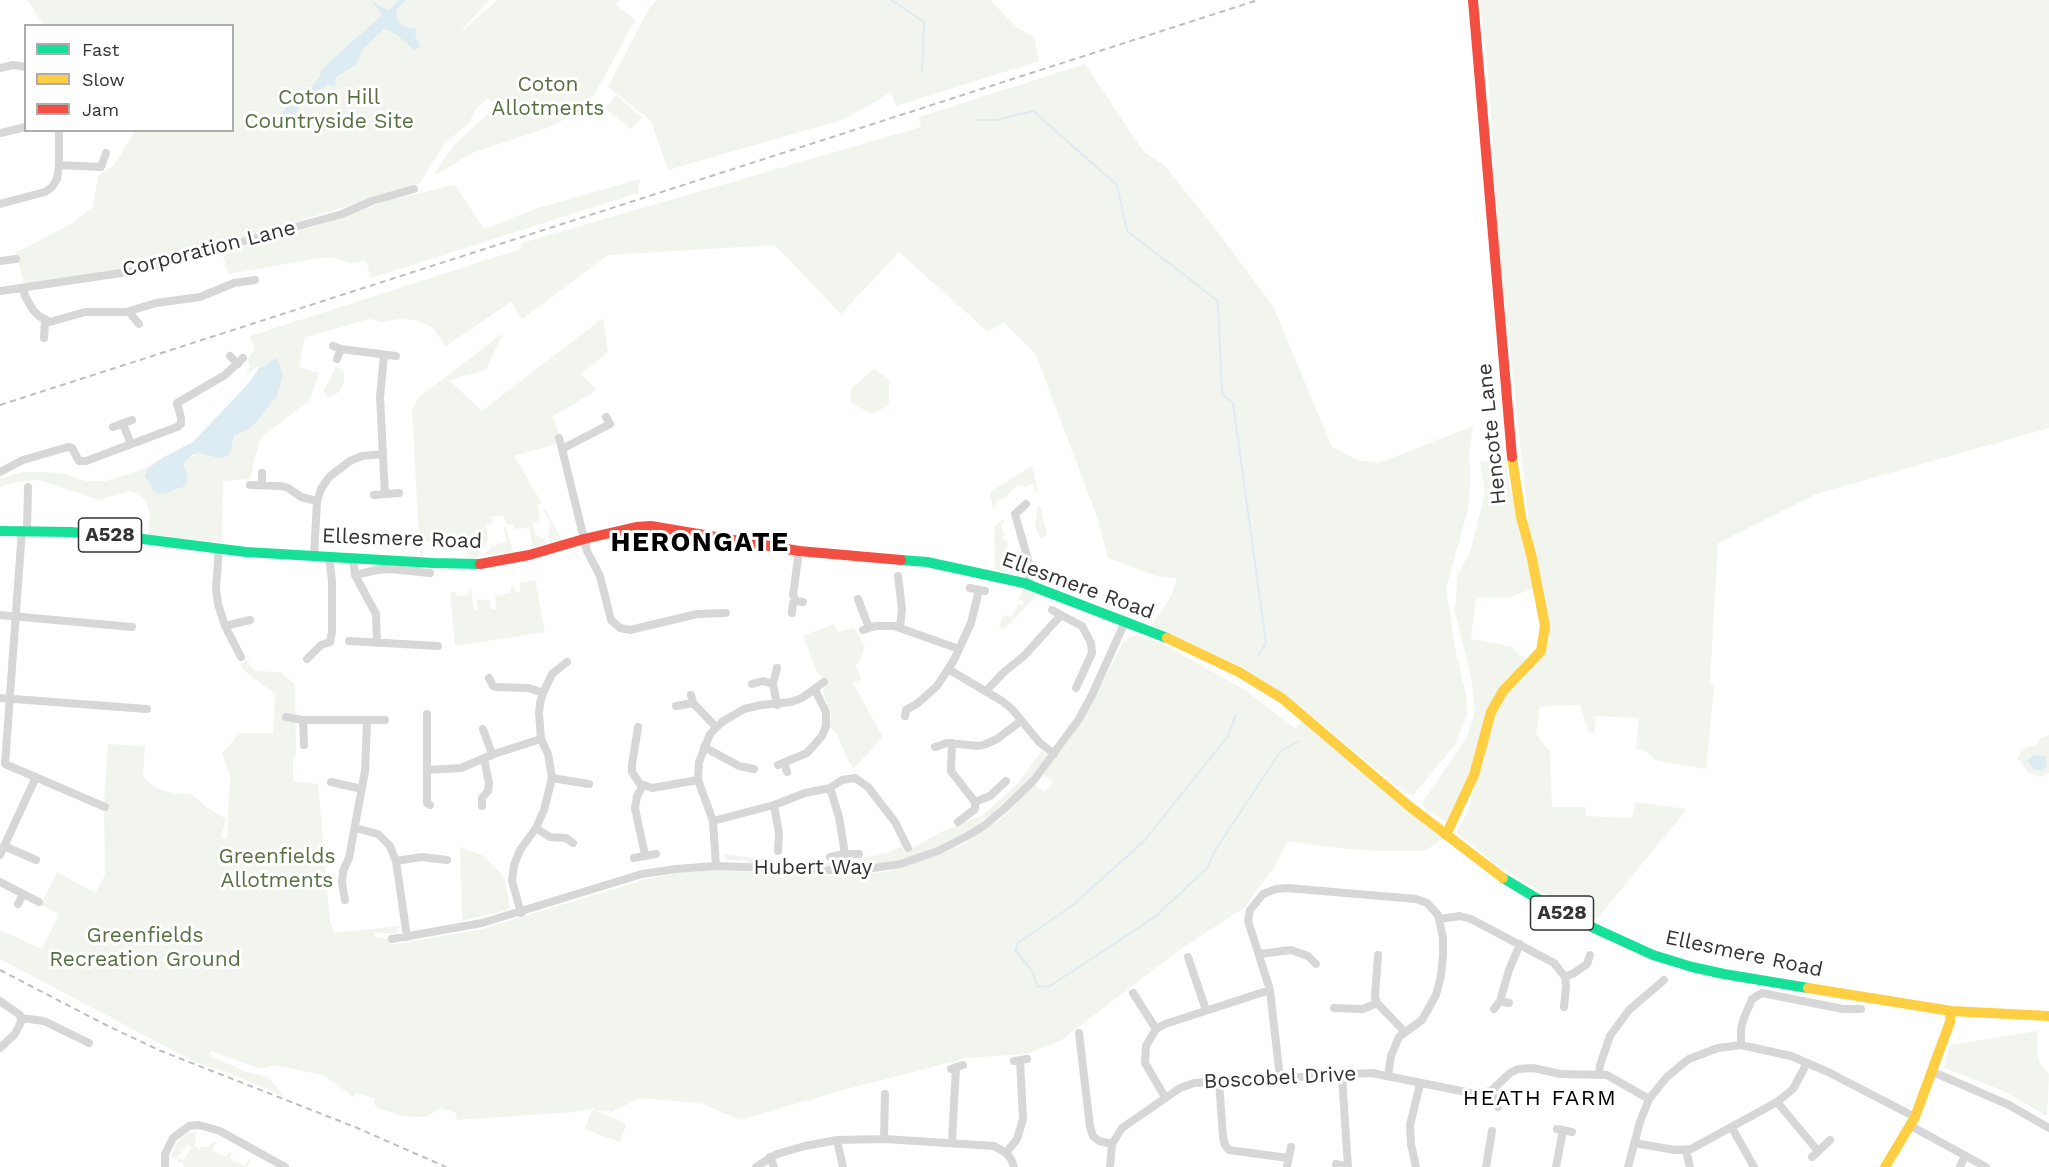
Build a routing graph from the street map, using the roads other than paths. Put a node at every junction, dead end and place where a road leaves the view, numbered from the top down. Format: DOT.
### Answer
graph roads {
  1 [pos="1473,0"];
  2 [pos="24,67"];
  3 [pos="0,68"];
  4 [pos="24,127"];
  5 [pos="59,132"];
  6 [pos="0,133"];
  7 [pos="106,153"];
  8 [pos="59,165"];
  9 [pos="414,189"];
  10 [pos="0,204"];
  11 [pos="16,259"];
  12 [pos="0,261"];
  13 [pos="255,280"];
  14 [pos="242,282"];
  15 [pos="23,288"];
  16 [pos="0,291"];
  17 [pos="245,292"];
  18 [pos="129,312"];
  19 [pos="45,320"];
  20 [pos="139,324"];
  21 [pos="44,338"];
  22 [pos="384,355"];
  23 [pos="230,356"];
  24 [pos="396,356"];
  25 [pos="337,359"];
  26 [pos="132,420"];
  27 [pos="123,424"];
  28 [pos="610,424"];
  29 [pos="113,427"];
  30 [pos="559,438"];
  31 [pos="131,444"];
  32 [pos="562,449"];
  33 [pos="383,454"];
  34 [pos="0,472"];
  35 [pos="262,473"];
  36 [pos="250,485"];
  37 [pos="262,485"];
  38 [pos="28,487"];
  39 [pos="399,493"];
  40 [pos="385,494"];
  41 [pos="374,495"];
  42 [pos="317,501"];
  43 [pos="1026,504"];
  44 [pos="1015,514"];
  45 [pos="1005,515"];
  46 [pos="25,530"];
  47 [pos="0,531"];
  48 [pos="584,539"];
  49 [pos="219,549"];
  50 [pos="799,551"];
  51 [pos="314,555"];
  52 [pos="329,556"];
  53 [pos="353,558"];
  54 [pos="430,573"];
  55 [pos="355,575"];
  56 [pos="901,577"];
  57 [pos="1029,584"];
  58 [pos="970,588"];
  59 [pos="858,599"];
  60 [pos="1052,610"];
  61 [pos="726,613"];
  62 [pos="792,614"];
  63 [pos="0,615"];
  64 [pos="1061,615"];
  65 [pos="17,617"];
  66 [pos="1125,622"];
  67 [pos="247,623"];
  68 [pos="225,626"];
  69 [pos="132,627"];
  70 [pos="900,627"];
  71 [pos="348,641"];
  72 [pos="377,643"];
  73 [pos="438,646"];
  74 [pos="959,649"];
  75 [pos="241,651"];
  76 [pos="307,659"];
  77 [pos="566,666"];
  78 [pos="777,668"];
  79 [pos="948,669"];
  80 [pos="824,682"];
  81 [pos="752,684"];
  82 [pos="773,684"];
  83 [pos="490,685"];
  84 [pos="1076,688"];
  85 [pos="815,690"];
  86 [pos="987,690"];
  87 [pos="543,693"];
  88 [pos="0,698"];
  89 [pos="140,698"];
  90 [pos="10,699"];
  91 [pos="777,705"];
  92 [pos="676,706"];
  93 [pos="427,714"];
  94 [pos="905,716"];
  95 [pos="286,717"];
  96 [pos="303,720"];
  97 [pos="385,720"];
  98 [pos="367,721"];
  99 [pos="1021,721"];
  100 [pos="638,727"];
  101 [pos="716,727"];
  102 [pos="483,729"];
  103 [pos="541,739"];
  104 [pos="952,743"];
  105 [pos="304,745"];
  106 [pos="704,747"];
  107 [pos="935,747"];
  108 [pos="492,754"];
  109 [pos="1054,754"];
  110 [pos="484,759"];
  111 [pos="754,769"];
  112 [pos="427,770"];
  113 [pos="787,772"];
  114 [pos="36,777"];
  115 [pos="552,778"];
  116 [pos="698,780"];
  117 [pos="1006,781"];
  118 [pos="331,782"];
  119 [pos="585,786"];
  120 [pos="644,786"];
  121 [pos="830,788"];
  122 [pos="362,789"];
  123 [pos="480,799"];
  124 [pos="975,801"];
  125 [pos="430,805"];
  126 [pos="774,805"];
  127 [pos="105,807"];
  128 [pos="713,821"];
  129 [pos="958,822"];
  130 [pos="355,828"];
  131 [pos="536,828"];
  132 [pos="1446,835"];
  133 [pos="569,837"];
  134 [pos="4,846"];
  135 [pos="908,848"];
  136 [pos="778,851"];
  137 [pos="656,854"];
  138 [pos="845,854"];
  139 [pos="859,854"];
  140 [pos="0,855"];
  141 [pos="645,855"];
  142 [pos="830,857"];
  143 [pos="634,858"];
  144 [pos="447,860"];
  145 [pos="36,861"];
  146 [pos="396,861"];
  147 [pos="717,866"];
  148 [pos="0,882"];
  149 [pos="24,894"];
  150 [pos="341,896"];
  151 [pos="39,902"];
  152 [pos="18,904"];
  153 [pos="521,913"];
  154 [pos="1440,919"];
  155 [pos="407,937"];
  156 [pos="392,939"];
  157 [pos="1520,944"];
  158 [pos="1259,954"];
  159 [pos="1377,955"];
  160 [pos="1188,957"];
  161 [pos="1591,960"];
  162 [pos="1316,963"];
  163 [pos="1565,977"];
  164 [pos="1664,980"];
  165 [pos="1270,990"];
  166 [pos="1134,999"];
  167 [pos="0,1000"];
  168 [pos="1500,1001"];
  169 [pos="1377,1003"];
  170 [pos="1509,1003"];
  171 [pos="1564,1007"];
  172 [pos="1494,1009"];
  173 [pos="1206,1010"];
  174 [pos="1339,1011"];
  175 [pos="1952,1011"];
  176 [pos="1855,1012"];
  177 [pos="2049,1016"];
  178 [pos="21,1018"];
  179 [pos="1156,1029"];
  180 [pos="1404,1031"];
  181 [pos="1078,1038"];
  182 [pos="1741,1045"];
  183 [pos="0,1048"];
  184 [pos="81,1051"];
  185 [pos="1020,1060"];
  186 [pos="1807,1063"];
  187 [pos="957,1067"];
  188 [pos="1933,1072"];
  189 [pos="1599,1074"];
  190 [pos="1342,1075"];
  191 [pos="1388,1076"];
  192 [pos="1280,1078"];
  193 [pos="1219,1081"];
  194 [pos="1420,1084"];
  195 [pos="1491,1091"];
  196 [pos="885,1094"];
  197 [pos="1165,1097"];
  198 [pos="1649,1099"];
  199 [pos="1777,1102"];
  200 [pos="1498,1107"];
  201 [pos="1913,1121"];
  202 [pos="1732,1128"];
  203 [pos="2049,1128"];
  204 [pos="1564,1130"];
  205 [pos="1492,1131"];
  206 [pos="884,1139"];
  207 [pos="837,1140"];
  208 [pos="1830,1140"];
  209 [pos="952,1142"];
  210 [pos="1634,1143"];
  211 [pos="1112,1144"];
  212 [pos="1291,1148"];
  213 [pos="1686,1150"];
  214 [pos="1006,1153"];
  215 [pos="1965,1156"];
  216 [pos="770,1158"];
  217 [pos="1288,1162"];
  218 [pos="1336,1164"];
  219 [pos="165,1167"];
  220 [pos="285,1167"];
  221 [pos="756,1167"];
  222 [pos="774,1167"];
  223 [pos="843,1167"];
  224 [pos="1014,1167"];
  225 [pos="1110,1167"];
  226 [pos="1348,1167"];
  227 [pos="1416,1167"];
  228 [pos="1486,1167"];
  229 [pos="1556,1167"];
  230 [pos="1628,1167"];
  231 [pos="1690,1167"];
  232 [pos="1754,1167"];
  233 [pos="1885,1167"];
  234 [pos="1960,1167"];
  235 [pos="1986,1167"];
  1 -- 132 [label="main road, Hencote Lane"];
  2 -- 3 [label="street"];
  4 -- 6 [label="street"];
  5 -- 8 [label="street"];
  7 -- 8 [label="street"];
  8 -- 10 [label="street"];
  9 -- 15 [label="street, Corporation Lane"];
  11 -- 12 [label="street"];
  13 -- 14 [label="street"];
  14 -- 17 [label="street"];
  14 -- 18 [label="street"];
  15 -- 16 [label="street, Corporation Lane"];
  15 -- 19 [label="street"];
  18 -- 19 [label="street"];
  18 -- 20 [label="street"];
  19 -- 21 [label="street"];
  22 -- 24 [label="street"];
  22 -- 25 [label="street"];
  22 -- 33 [label="street"];
  23 -- 31 [label="street"];
  26 -- 27 [label="street"];
  27 -- 29 [label="street"];
  27 -- 31 [label="street"];
  28 -- 32 [label="street"];
  30 -- 32 [label="street"];
  31 -- 34 [label="street"];
  32 -- 48 [label="street"];
  33 -- 40 [label="street"];
  33 -- 42 [label="street"];
  35 -- 37 [label="street"];
  36 -- 37 [label="street"];
  37 -- 42 [label="street"];
  38 -- 46 [label="street"];
  39 -- 40 [label="street"];
  40 -- 41 [label="street"];
  42 -- 51 [label="street"];
  43 -- 44 [label="street"];
  44 -- 45 [label="street"];
  44 -- 57 [label="street"];
  46 -- 47 [label="main road, Ellesmere Road / A528"];
  46 -- 49 [label="main road, Ellesmere Road / A528"];
  46 -- 65 [label="street"];
  48 -- 50 [label="main road, Ellesmere Road / A528"];
  48 -- 53 [label="main road, Ellesmere Road / A528"];
  48 -- 61 [label="street"];
  49 -- 51 [label="main road, Ellesmere Road / A528"];
  49 -- 68 [label="street"];
  50 -- 57 [label="main road, Ellesmere Road / A528"];
  50 -- 62 [label="street"];
  51 -- 52 [label="main road, Ellesmere Road / A528"];
  52 -- 53 [label="main road, Ellesmere Road / A528"];
  52 -- 76 [label="street"];
  53 -- 55 [label="street"];
  54 -- 55 [label="street, Ellesmere Road"];
  55 -- 72 [label="street"];
  56 -- 70 [label="street"];
  57 -- 66 [label="main road, Ellesmere Road / A528"];
  58 -- 74 [label="street"];
  59 -- 70 [label="street"];
  60 -- 64 [label="street"];
  63 -- 65 [label="street"];
  64 -- 84 [label="street"];
  64 -- 86 [label="street"];
  65 -- 69 [label="street"];
  65 -- 90 [label="street"];
  66 -- 109 [label="street, Hubert Way"];
  66 -- 132 [label="main road, Ellesmere Road / A528"];
  67 -- 68 [label="street"];
  68 -- 75 [label="street"];
  70 -- 74 [label="street"];
  71 -- 72 [label="street"];
  72 -- 73 [label="street"];
  74 -- 79 [label="street"];
  77 -- 87 [label="street"];
  78 -- 82 [label="street"];
  79 -- 86 [label="street"];
  79 -- 94 [label="street"];
  80 -- 85 [label="street"];
  81 -- 82 [label="street"];
  82 -- 91 [label="street"];
  83 -- 87 [label="street"];
  85 -- 91 [label="street"];
  85 -- 113 [label="street"];
  86 -- 99 [label="street"];
  87 -- 103 [label="street"];
  88 -- 90 [label="street"];
  89 -- 90 [label="street"];
  90 -- 114 [label="street"];
  91 -- 101 [label="street"];
  92 -- 101 [label="street"];
  93 -- 112 [label="street"];
  95 -- 96 [label="street"];
  96 -- 98 [label="street"];
  96 -- 105 [label="street"];
  97 -- 98 [label="street"];
  98 -- 122 [label="street"];
  99 -- 104 [label="street"];
  99 -- 109 [label="street"];
  100 -- 120 [label="street"];
  101 -- 106 [label="street"];
  102 -- 108 [label="street"];
  103 -- 108 [label="street"];
  103 -- 115 [label="street"];
  104 -- 107 [label="street"];
  104 -- 124 [label="street"];
  106 -- 111 [label="street"];
  106 -- 116 [label="street"];
  108 -- 110 [label="street"];
  109 -- 147 [label="street, Hubert Way"];
  110 -- 112 [label="street"];
  110 -- 123 [label="street"];
  112 -- 125 [label="street"];
  114 -- 127 [label="street"];
  114 -- 134 [label="street"];
  115 -- 119 [label="street"];
  115 -- 131 [label="street"];
  116 -- 120 [label="street"];
  116 -- 128 [label="street"];
  117 -- 124 [label="street"];
  118 -- 122 [label="street"];
  120 -- 141 [label="street"];
  121 -- 126 [label="street"];
  121 -- 135 [label="street"];
  121 -- 138 [label="street"];
  122 -- 130 [label="street"];
  124 -- 129 [label="street"];
  126 -- 128 [label="street"];
  126 -- 136 [label="street"];
  128 -- 147 [label="street"];
  130 -- 146 [label="street"];
  130 -- 150 [label="street"];
  131 -- 133 [label="street"];
  131 -- 153 [label="street"];
  132 -- 175 [label="main road, Ellesmere Road / A528"];
  134 -- 140 [label="street"];
  134 -- 145 [label="street"];
  137 -- 141 [label="street"];
  138 -- 139 [label="street"];
  138 -- 142 [label="street"];
  141 -- 143 [label="street"];
  144 -- 146 [label="street"];
  146 -- 155 [label="street"];
  147 -- 153 [label="street, Hubert Way"];
  148 -- 149 [label="street"];
  149 -- 151 [label="street"];
  149 -- 152 [label="street"];
  153 -- 155 [label="street, Hubert Way"];
  154 -- 157 [label="street"];
  154 -- 158 [label="street"];
  154 -- 180 [label="street"];
  155 -- 156 [label="street, Hubert Way"];
  157 -- 163 [label="street"];
  157 -- 168 [label="street"];
  158 -- 162 [label="street"];
  158 -- 165 [label="street"];
  159 -- 169 [label="street"];
  160 -- 173 [label="street"];
  161 -- 163 [label="street"];
  163 -- 171 [label="street"];
  164 -- 189 [label="street"];
  165 -- 173 [label="street"];
  165 -- 192 [label="street"];
  166 -- 179 [label="street"];
  167 -- 178 [label="street"];
  168 -- 170 [label="street"];
  168 -- 172 [label="street"];
  169 -- 174 [label="street"];
  169 -- 180 [label="street"];
  173 -- 179 [label="street"];
  175 -- 177 [label="main road, Ellesmere Road / A528"];
  175 -- 188 [label="main road"];
  176 -- 182 [label="street"];
  178 -- 183 [label="street"];
  178 -- 184 [label="street"];
  179 -- 197 [label="street"];
  180 -- 191 [label="street"];
  181 -- 211 [label="street"];
  182 -- 186 [label="street"];
  182 -- 198 [label="street"];
  185 -- 214 [label="street"];
  186 -- 199 [label="street"];
  186 -- 201 [label="street"];
  187 -- 209 [label="street"];
  188 -- 201 [label="main road"];
  188 -- 203 [label="street"];
  189 -- 195 [label="street"];
  189 -- 198 [label="street"];
  190 -- 191 [label="street, Boscobel Drive"];
  190 -- 192 [label="street, Boscobel Drive"];
  190 -- 226 [label="street"];
  191 -- 194 [label="street, Boscobel Drive"];
  192 -- 193 [label="street, Boscobel Drive"];
  193 -- 197 [label="street, Boscobel Drive"];
  193 -- 217 [label="street"];
  194 -- 195 [label="street, Boscobel Drive"];
  194 -- 227 [label="street"];
  195 -- 200 [label="street"];
  196 -- 206 [label="street"];
  197 -- 211 [label="street, Boscobel Drive"];
  198 -- 210 [label="street"];
  199 -- 202 [label="street"];
  199 -- 208 [label="street"];
  201 -- 215 [label="street"];
  201 -- 233 [label="main road"];
  202 -- 213 [label="street"];
  202 -- 232 [label="street"];
  204 -- 229 [label="street"];
  205 -- 228 [label="street"];
  206 -- 207 [label="street"];
  206 -- 209 [label="street"];
  207 -- 216 [label="street"];
  207 -- 223 [label="street"];
  209 -- 214 [label="street"];
  210 -- 213 [label="street"];
  210 -- 230 [label="street"];
  211 -- 225 [label="street"];
  212 -- 217 [label="street"];
  213 -- 231 [label="street"];
  214 -- 224 [label="street"];
  215 -- 234 [label="street"];
  215 -- 235 [label="street"];
  216 -- 221 [label="street"];
  216 -- 222 [label="street"];
  218 -- 226 [label="street"];
  219 -- 220 [label="street"];
}
